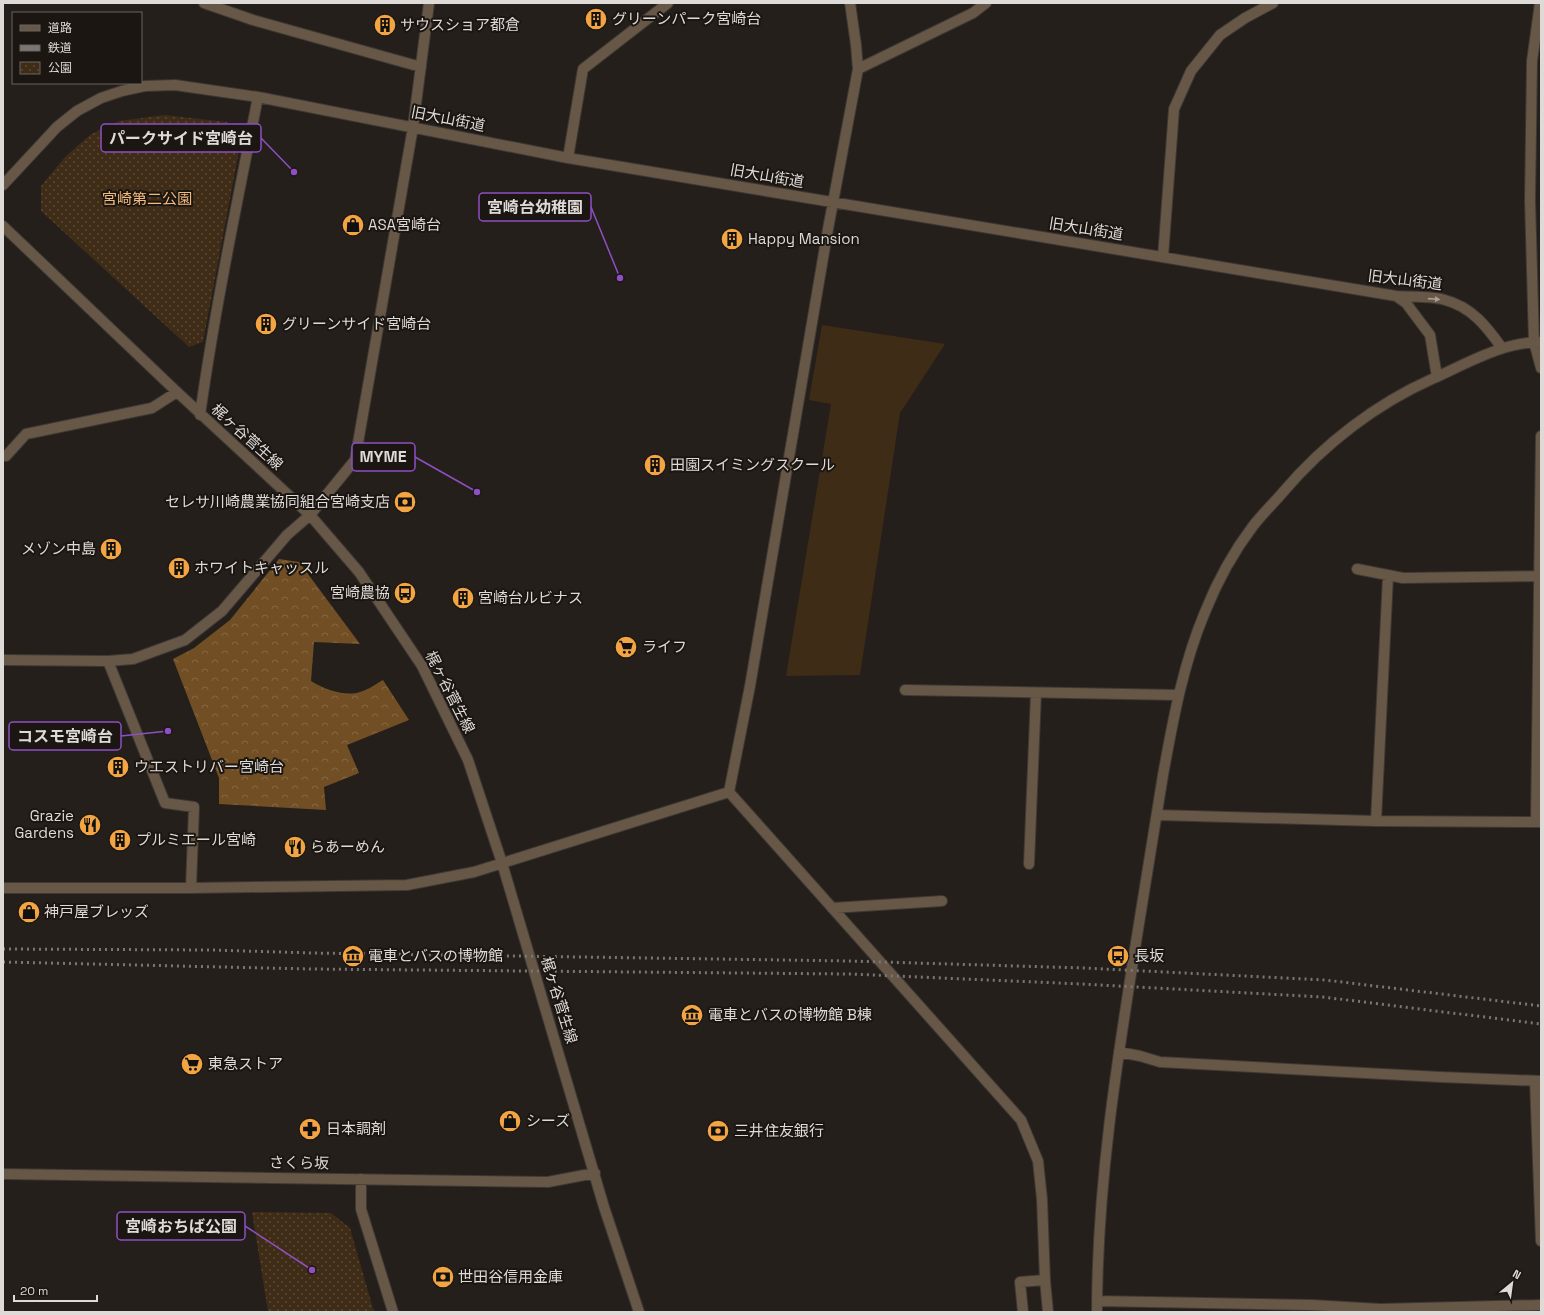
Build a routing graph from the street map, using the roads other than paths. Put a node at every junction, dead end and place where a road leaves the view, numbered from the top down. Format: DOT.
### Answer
graph roads {
  1 [pos="204,3"];
  2 [pos="429,3"];
  3 [pos="668,3"];
  4 [pos="850,3"];
  5 [pos="986,3"];
  6 [pos="1273,3"];
  7 [pos="1540,3"];
  8 [pos="1536,61"];
  9 [pos="421,67"];
  10 [pos="858,69"];
  11 [pos="258,98"];
  12 [pos="413,127"];
  13 [pos="568,158"];
  14 [pos="3,185"];
  15 [pos="833,202"];
  16 [pos="3,226"];
  17 [pos="1163,257"];
  18 [pos="1396,296"];
  19 [pos="1537,342"];
  20 [pos="1502,348"];
  21 [pos="1541,368"];
  22 [pos="1437,377"];
  23 [pos="177,392"];
  24 [pos="200,414"];
  25 [pos="1541,436"];
  26 [pos="6,456"];
  27 [pos="310,515"];
  28 [pos="1357,569"];
  29 [pos="1388,576"];
  30 [pos="1539,576"];
  31 [pos="3,660"];
  32 [pos="108,661"];
  33 [pos="905,690"];
  34 [pos="1036,693"];
  35 [pos="1178,695"];
  36 [pos="728,792"];
  37 [pos="1156,815"];
  38 [pos="1376,821"];
  39 [pos="1538,822"];
  40 [pos="502,863"];
  41 [pos="1029,864"];
  42 [pos="3,888"];
  43 [pos="191,888"];
  44 [pos="942,901"];
  45 [pos="832,908"];
  46 [pos="1119,1052"];
  47 [pos="1538,1081"];
  48 [pos="595,1173"];
  49 [pos="3,1174"];
  50 [pos="361,1179"];
  51 [pos="1541,1241"];
  52 [pos="1045,1280"];
  53 [pos="1097,1301"];
  54 [pos="1541,1305"];
  55 [pos="1312,1308"];
  56 [pos="1381,1311"];
  57 [pos="393,1312"];
  58 [pos="639,1312"];
  59 [pos="1023,1312"];
  60 [pos="1048,1312"];
  61 [pos="1097,1312"];
  1 -- 9 [label="street"];
  2 -- 9 [label="street"];
  3 -- 13 [label="street"];
  4 -- 10 [label="street"];
  5 -- 10 [label="street"];
  6 -- 17 [label="street"];
  7 -- 8 [label="street"];
  8 -- 19 [label="street"];
  9 -- 12 [label="street"];
  10 -- 15 [label="street"];
  11 -- 12 [label="street, 旧大山街道"];
  11 -- 14 [label="street, 旧大山街道"];
  11 -- 24 [label="street"];
  12 -- 13 [label="street, 旧大山街道"];
  12 -- 27 [label="street"];
  13 -- 15 [label="street, 旧大山街道"];
  15 -- 17 [label="street, 旧大山街道"];
  15 -- 36 [label="street"];
  16 -- 23 [label="street, 梶ヶ谷菅生線"];
  17 -- 18 [label="street, 旧大山街道"];
  18 -- 20 [label="street, 旧大山街道, one-way"];
  18 -- 22 [label="street"];
  19 -- 20 [label="street"];
  19 -- 21 [label="street"];
  20 -- 22 [label="street"];
  22 -- 35 [label="street"];
  23 -- 24 [label="street, 梶ヶ谷菅生線"];
  23 -- 26 [label="street"];
  24 -- 27 [label="street, 梶ヶ谷菅生線"];
  25 -- 30 [label="street"];
  27 -- 32 [label="street"];
  27 -- 40 [label="street, 梶ヶ谷菅生線"];
  28 -- 29 [label="street"];
  29 -- 30 [label="street"];
  29 -- 38 [label="street"];
  30 -- 39 [label="street"];
  31 -- 32 [label="street"];
  32 -- 43 [label="street"];
  33 -- 34 [label="street"];
  34 -- 35 [label="street"];
  34 -- 41 [label="street"];
  35 -- 37 [label="street"];
  36 -- 40 [label="street"];
  36 -- 45 [label="street"];
  37 -- 38 [label="street"];
  37 -- 46 [label="street"];
  38 -- 39 [label="street"];
  40 -- 43 [label="street"];
  40 -- 48 [label="street, 梶ヶ谷菅生線"];
  42 -- 43 [label="street"];
  44 -- 45 [label="street"];
  45 -- 52 [label="street"];
  46 -- 47 [label="street"];
  46 -- 53 [label="street"];
  47 -- 51 [label="street"];
  48 -- 50 [label="street, さくら坂"];
  48 -- 58 [label="street, 梶ヶ谷菅生線"];
  49 -- 50 [label="street, さくら坂"];
  50 -- 57 [label="street"];
  52 -- 59 [label="street"];
  52 -- 60 [label="street"];
  53 -- 55 [label="street"];
  53 -- 61 [label="street"];
  54 -- 56 [label="street"];
  55 -- 56 [label="street"];
}
